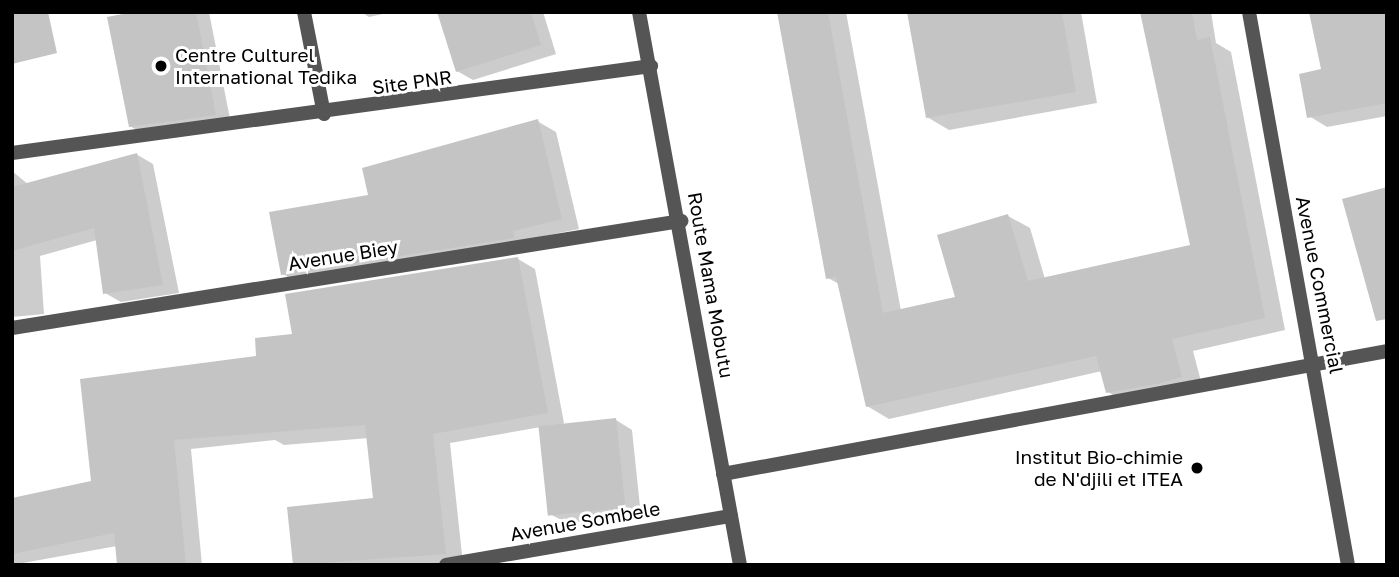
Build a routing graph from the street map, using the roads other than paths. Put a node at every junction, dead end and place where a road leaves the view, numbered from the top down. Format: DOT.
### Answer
graph roads {
  1 [pos="304,12"];
  2 [pos="639,12"];
  3 [pos="1249,12"];
  4 [pos="651,66"];
  5 [pos="324,114"];
  6 [pos="12,153"];
  7 [pos="681,221"];
  8 [pos="12,328"];
  9 [pos="1387,351"];
  10 [pos="1316,365"];
  11 [pos="723,474"];
  12 [pos="731,516"];
  13 [pos="446,565"];
  14 [pos="740,565"];
  15 [pos="1348,565"];
  1 -- 5 [label="street"];
  2 -- 4 [label="street, Route Mama Mobutu"];
  3 -- 10 [label="street, Avenue Commercial"];
  4 -- 5 [label="street, Site PNR"];
  4 -- 7 [label="street, Route Mama Mobutu"];
  5 -- 6 [label="street, Site PNR"];
  7 -- 8 [label="street, Avenue Biey"];
  7 -- 11 [label="street, Route Mama Mobutu"];
  9 -- 10 [label="street"];
  10 -- 11 [label="street"];
  10 -- 15 [label="street, Avenue Commercial"];
  11 -- 12 [label="street, Route Mama Mobutu"];
  12 -- 13 [label="street, Avenue Sombele"];
  12 -- 14 [label="street, Route Mama Mobutu"];
}
